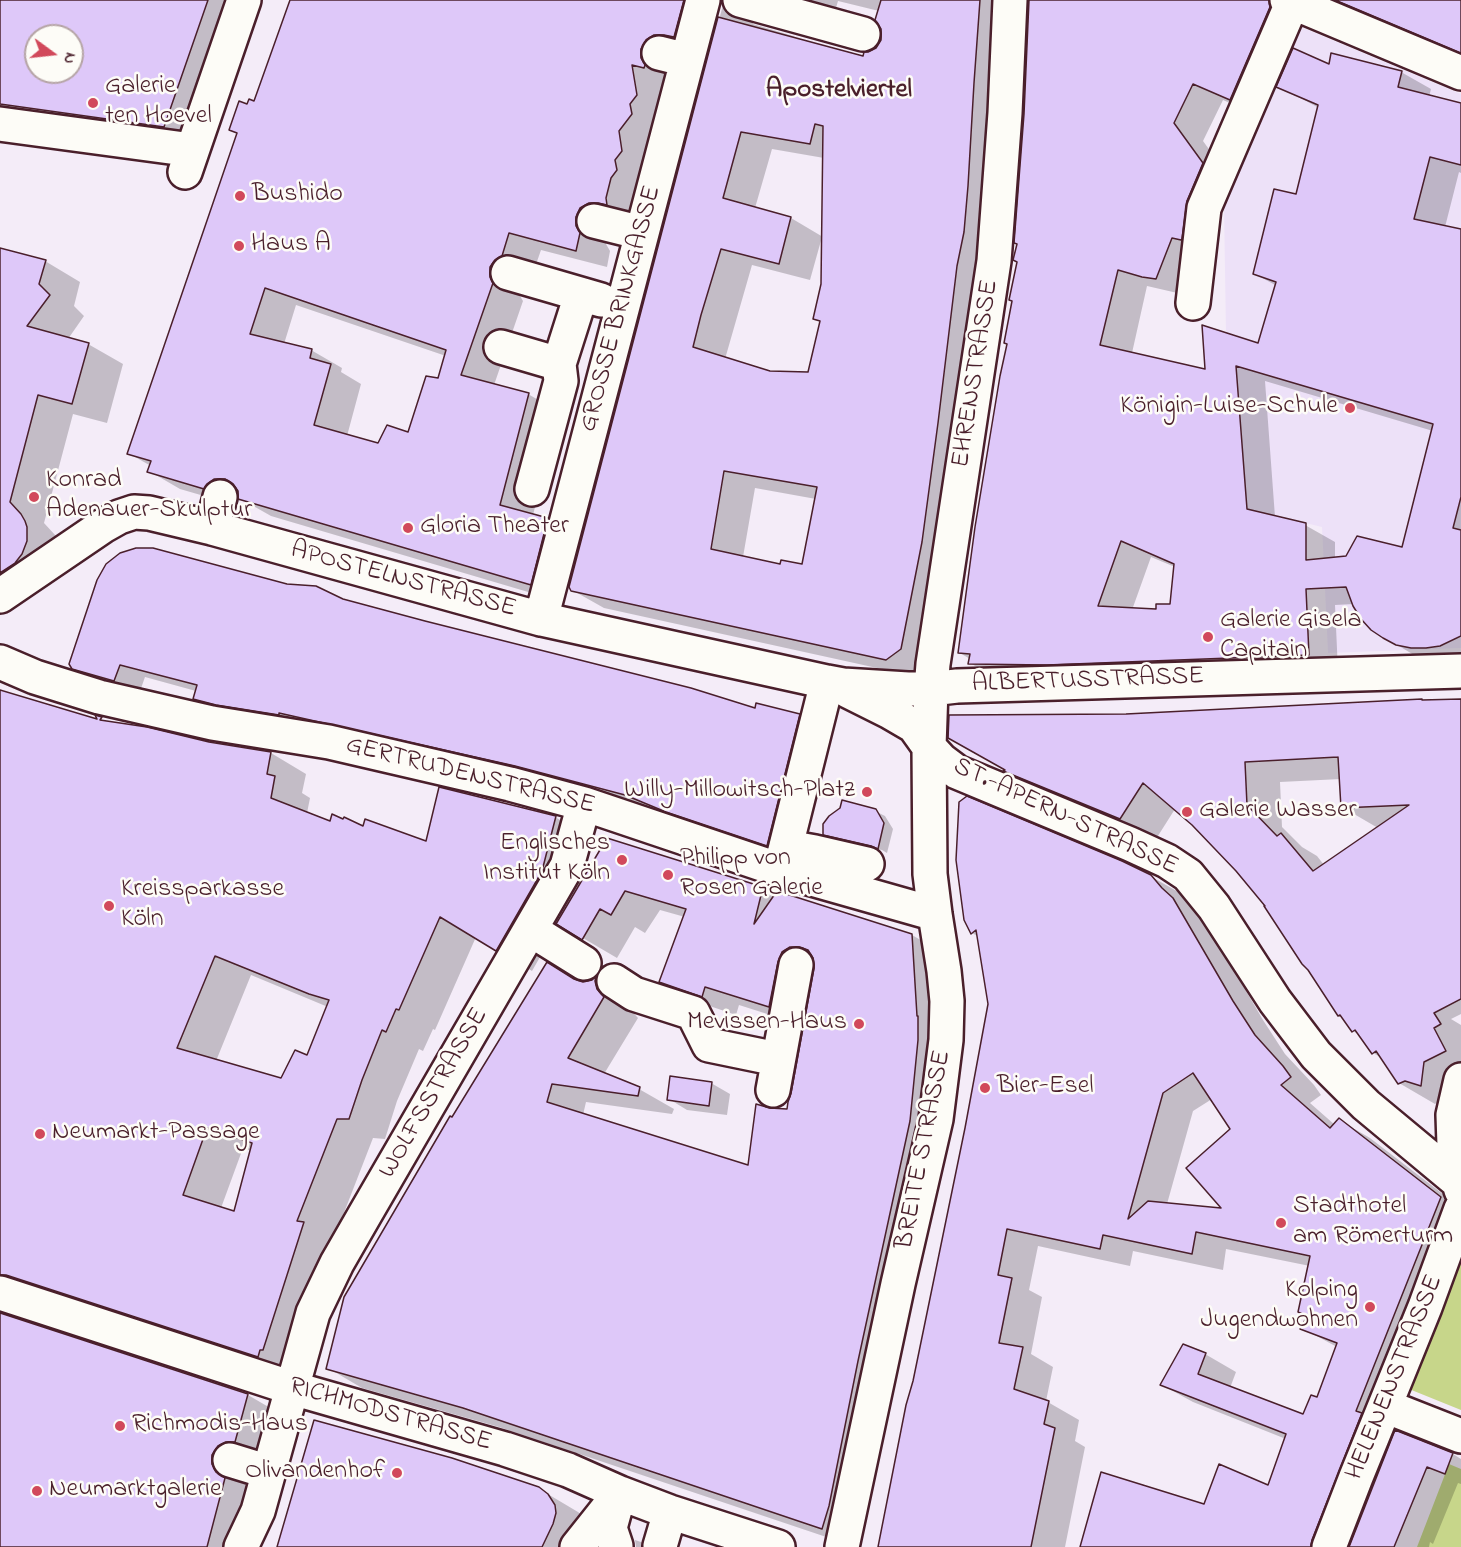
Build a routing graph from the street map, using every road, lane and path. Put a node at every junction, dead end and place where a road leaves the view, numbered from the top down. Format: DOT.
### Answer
graph roads {
  1 [pos="244,0"];
  2 [pos="703,0"];
  3 [pos="740,0"];
  4 [pos="1010,0"];
  5 [pos="1289,1"];
  6 [pos="863,34"];
  7 [pos="1461,73"];
  8 [pos="0,124"];
  9 [pos="594,221"];
  10 [pos="642,233"];
  11 [pos="508,273"];
  12 [pos="581,295"];
  13 [pos="1193,303"];
  14 [pos="623,307"];
  15 [pos="501,347"];
  16 [pos="559,364"];
  17 [pos="532,489"];
  18 [pos="220,497"];
  19 [pos="212,528"];
  20 [pos="0,596"];
  21 [pos="541,619"];
  22 [pos="0,662"];
  23 [pos="1461,671"];
  24 [pos="827,682"];
  25 [pos="931,689"];
  26 [pos="928,747"];
  27 [pos="581,818"];
  28 [pos="784,859"];
  29 [pos="867,864"];
  30 [pos="935,914"];
  31 [pos="531,930"];
  32 [pos="584,963"];
  33 [pos="796,964"];
  34 [pos="614,981"];
  35 [pos="1461,1080"];
  36 [pos="1460,1191"];
  37 [pos="0,1293"];
  38 [pos="292,1388"];
  39 [pos="1385,1406"];
  40 [pos="1461,1436"];
  41 [pos="230,1460"];
  42 [pos="269,1472"];
  43 [pos="620,1493"];
  44 [pos="670,1512"];
  45 [pos="616,1546"];
  46 [pos="660,1546"];
  47 [pos="241,1547"];
  48 [pos="577,1547"];
  49 [pos="778,1547"];
  50 [pos="842,1547"];
  51 [pos="1329,1547"];
  1 -- 8 [label="street"];
  2 -- 10 [label="street, GROSSE BRINKGASSE"];
  3 -- 6 [label="street"];
  4 -- 25 [label="street, EHRENSTRASSE"];
  5 -- 7 [label="street"];
  5 -- 13 [label="street"];
  9 -- 10 [label="street"];
  10 -- 14 [label="street, GROSSE BRINKGASSE"];
  11 -- 12 [label="street"];
  12 -- 14 [label="street"];
  12 -- 16 [label="street"];
  14 -- 21 [label="street, GROSSE BRINKGASSE"];
  15 -- 16 [label="street"];
  16 -- 17 [label="street"];
  18 -- 19 [label="street"];
  19 -- 20 [label="street, APOSTELNSTRASSE"];
  19 -- 21 [label="street, APOSTELNSTRASSE"];
  21 -- 24 [label="street, APOSTELNSTRASSE"];
  22 -- 27 [label="street, GERTRUDENSTRASSE"];
  23 -- 25 [label="street, ALBERTUSSTRASSE"];
  24 -- 25 [label="street, APOSTELNSTRASSE"];
  24 -- 26 [label="street, APOSTELNSTRASSE"];
  24 -- 28 [label="street"];
  25 -- 26 [label="street, EHRENSTRASSE"];
  26 -- 30 [label="street, BREITE STRASSE"];
  26 -- 36 [label="street, ST.-APERN-STRASSE"];
  27 -- 28 [label="street, GERTRUDENSTRASSE"];
  27 -- 31 [label="street, WOLFSSTRASSE"];
  28 -- 29 [label="street"];
  28 -- 30 [label="street, GERTRUDENSTRASSE"];
  30 -- 50 [label="street, BREITE STRASSE"];
  31 -- 32 [label="street"];
  31 -- 38 [label="street, WOLFSSTRASSE"];
  33 -- 34 [label="street"];
  35 -- 36 [label="street, HELENENSTRASSE"];
  36 -- 39 [label="street, HELENENSTRASSE"];
  37 -- 38 [label="street, RICHMODSTRASSE"];
  38 -- 42 [label="street, WOLFSSTRASSE"];
  38 -- 43 [label="street, RICHMODSTRASSE"];
  39 -- 40 [label="street"];
  39 -- 51 [label="street, HELENENSTRASSE"];
  41 -- 42 [label="street"];
  42 -- 47 [label="street, WOLFSSTRASSE"];
  43 -- 44 [label="street, RICHMODSTRASSE"];
  43 -- 45 [label="street"];
  43 -- 48 [label="street"];
  44 -- 46 [label="street"];
  44 -- 49 [label="street, RICHMODSTRASSE"];
}
